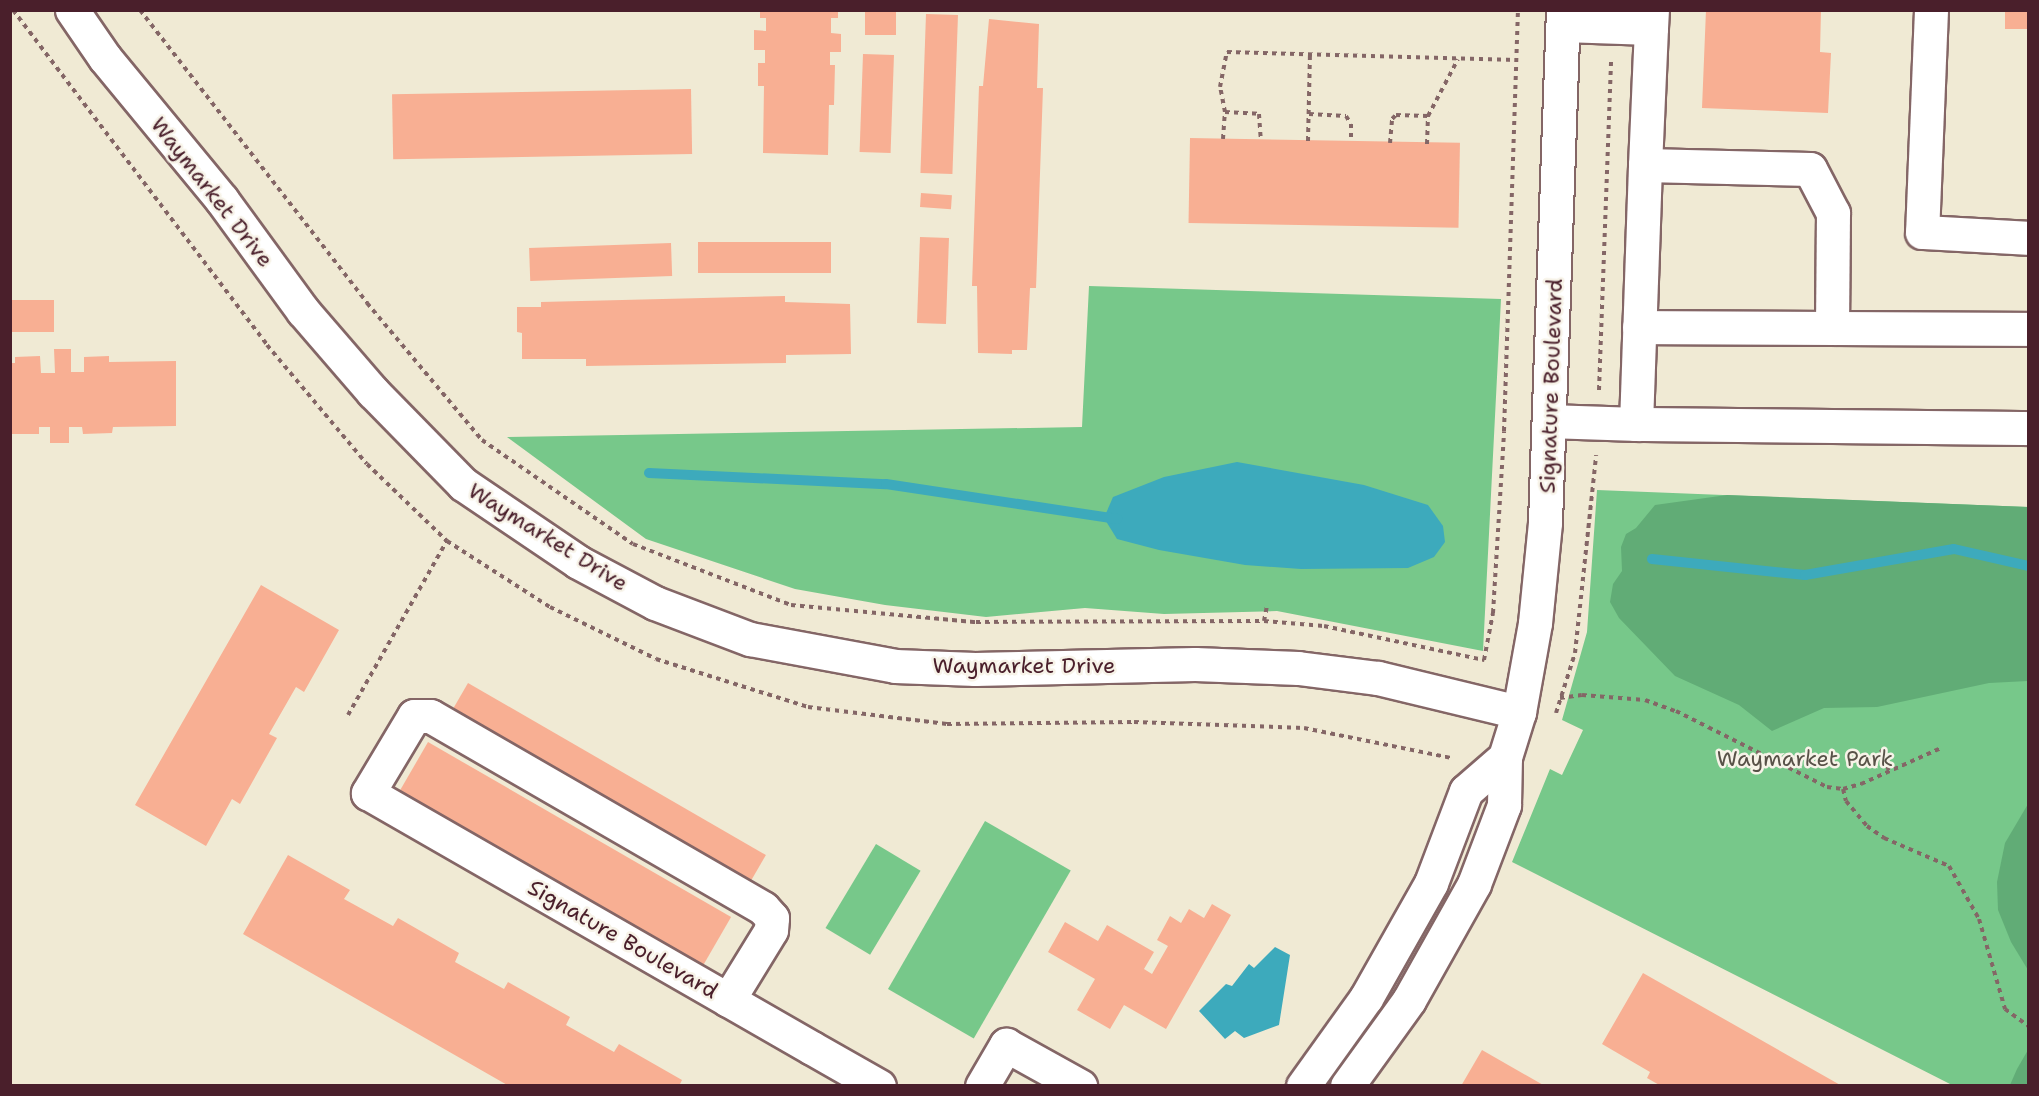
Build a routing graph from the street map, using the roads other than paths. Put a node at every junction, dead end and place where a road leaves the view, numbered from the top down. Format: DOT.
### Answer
graph roads {
  1 [pos="72,10"];
  2 [pos="1930,10"];
  3 [pos="1563,18"];
  4 [pos="1652,19"];
  5 [pos="1645,165"];
  6 [pos="2028,238"];
  7 [pos="1639,327"];
  8 [pos="1832,328"];
  9 [pos="2028,329"];
  10 [pos="1549,421"];
  11 [pos="1636,424"];
  12 [pos="2028,428"];
  13 [pos="1519,712"];
  14 [pos="1505,758"];
  15 [pos="728,1000"];
  16 [pos="879,1086"];
  17 [pos="982,1086"];
  18 [pos="1080,1086"];
  19 [pos="1303,1086"];
  20 [pos="1347,1086"];
  1 -- 13 [label="street, Waymarket Drive"];
  2 -- 6 [label="street"];
  3 -- 4 [label="street"];
  3 -- 10 [label="street, Signature Boulevard"];
  4 -- 5 [label="street"];
  5 -- 7 [label="street"];
  5 -- 8 [label="street"];
  7 -- 8 [label="street"];
  7 -- 11 [label="street"];
  8 -- 9 [label="street"];
  10 -- 11 [label="street"];
  10 -- 13 [label="street, Signature Boulevard"];
  11 -- 12 [label="street"];
  13 -- 14 [label="street, Signature Boulevard"];
  14 -- 19 [label="street"];
  14 -- 20 [label="street, Signature Boulevard"];
  15 -- 15 [label="street, Signature Boulevard"];
  15 -- 16 [label="street, Signature Boulevard"];
  17 -- 18 [label="street"];
}
